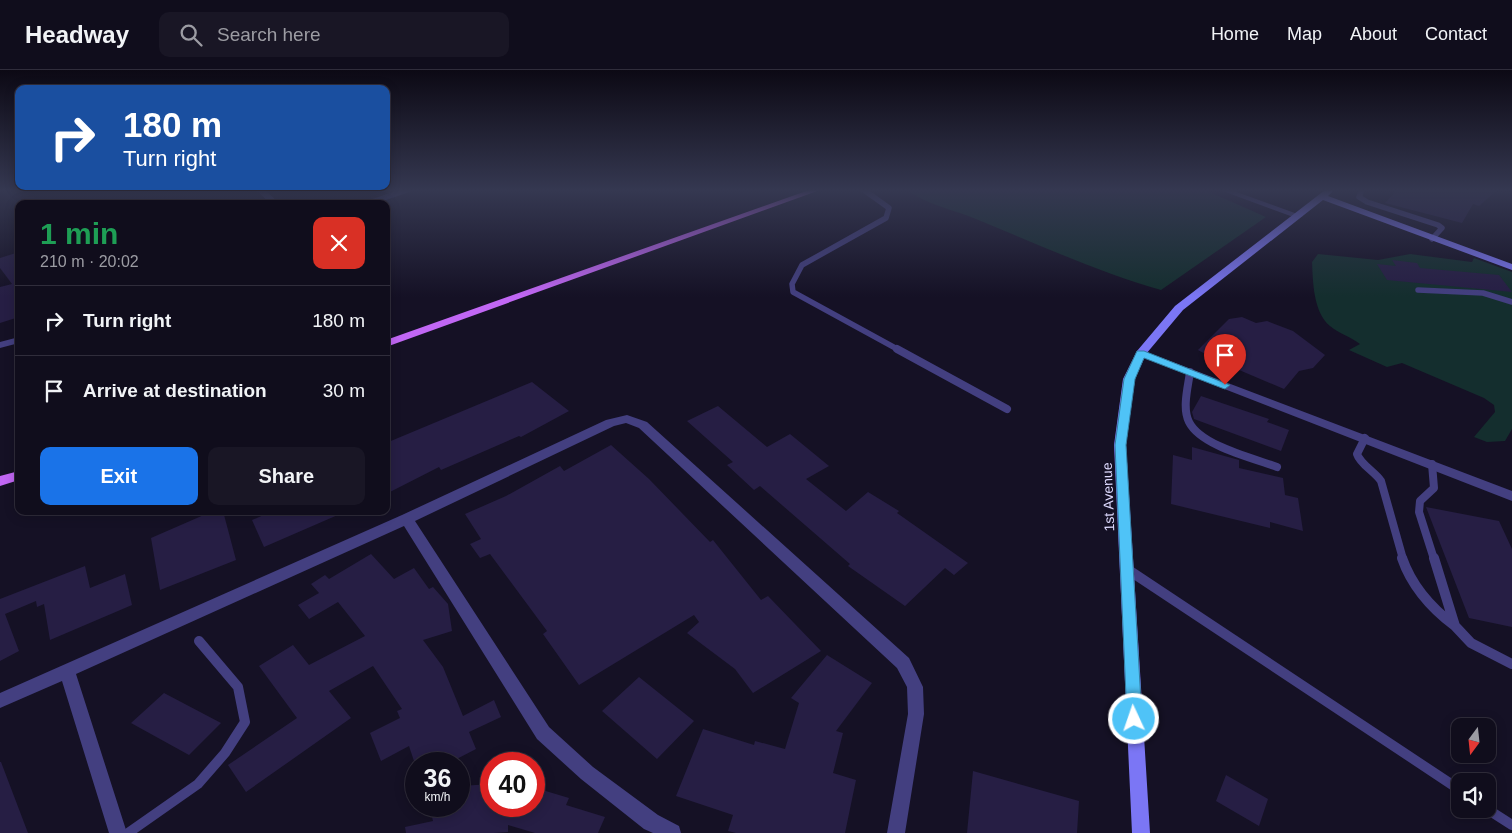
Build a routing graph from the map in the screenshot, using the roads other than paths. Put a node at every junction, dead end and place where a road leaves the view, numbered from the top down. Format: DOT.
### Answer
graph roads {
  1 [pos="717,226"];
  2 [pos="872,226"];
  3 [pos="1286,226"];
  4 [pos="1400,226"];
  5 [pos="1439,226"];
  6 [pos="1432,239"];
  7 [pos="1512,267"];
  8 [pos="1418,290"];
  9 [pos="1512,302"];
  10 [pos="15,341"];
  11 [pos="390,343"];
  12 [pos="0,345"];
  13 [pos="1141,353"];
  14 [pos="1190,372"];
  15 [pos="1007,409"];
  16 [pos="1365,438"];
  17 [pos="1432,464"];
  18 [pos="1277,467"];
  19 [pos="15,475"];
  20 [pos="0,481"];
  21 [pos="1512,496"];
  22 [pos="407,519"];
  23 [pos="1126,568"];
  24 [pos="1455,626"];
  25 [pos="199,640"];
  26 [pos="1512,664"];
  27 [pos="67,671"];
  28 [pos="0,701"];
  29 [pos="1451,784"];
  30 [pos="1496,814"];
  31 [pos="1512,825"];
  32 [pos="118,833"];
  33 [pos="128,833"];
  34 [pos="672,833"];
  35 [pos="896,833"];
  36 [pos="1141,833"];
  1 -- 11 [label="main road"];
  2 -- 15 [label="lane"];
  3 -- 13 [label="street, 1st Avenue"];
  4 -- 6 [label="street"];
  5 -- 6 [label="lane"];
  6 -- 7 [label="street"];
  8 -- 9 [label="lane"];
  10 -- 12 [label="street"];
  13 -- 14 [label="street"];
  13 -- 23 [label="street, 1st Avenue"];
  14 -- 16 [label="street"];
  14 -- 18 [label="lane"];
  16 -- 17 [label="street"];
  16 -- 24 [label="lane"];
  17 -- 21 [label="street"];
  17 -- 24 [label="lane"];
  19 -- 20 [label="main road"];
  22 -- 27 [label="street"];
  22 -- 34 [label="street"];
  22 -- 35 [label="street"];
  23 -- 29 [label="lane"];
  23 -- 36 [label="street, 1st Avenue"];
  24 -- 26 [label="lane"];
  25 -- 33 [label="lane"];
  27 -- 28 [label="street"];
  27 -- 32 [label="street"];
  30 -- 31 [label="lane"];
}
